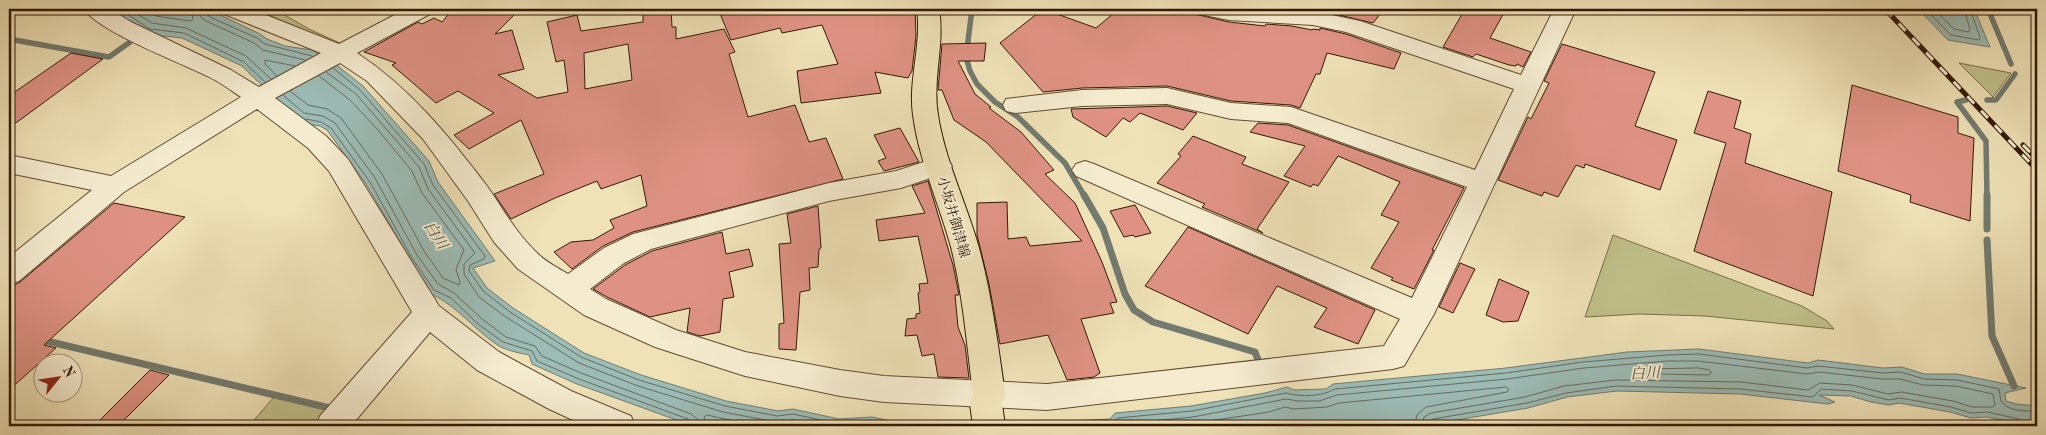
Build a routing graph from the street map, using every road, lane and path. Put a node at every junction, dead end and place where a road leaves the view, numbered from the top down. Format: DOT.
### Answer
graph roads {
  1 [pos="95,9"];
  2 [pos="232,9"];
  3 [pos="422,9"];
  4 [pos="928,9"];
  5 [pos="1207,9"];
  6 [pos="1565,9"];
  7 [pos="1290,13"];
  8 [pos="337,55"];
  9 [pos="1529,86"];
  10 [pos="261,96"];
  11 [pos="1015,105"];
  12 [pos="9,164"];
  13 [pos="939,166"];
  14 [pos="1085,170"];
  15 [pos="1481,182"];
  16 [pos="115,186"];
  17 [pos="9,273"];
  18 [pos="570,289"];
  19 [pos="428,314"];
  20 [pos="1419,314"];
  21 [pos="988,408"];
  22 [pos="332,426"];
  23 [pos="619,426"];
  1 -- 10 [label="street"];
  2 -- 8 [label="street"];
  3 -- 8 [label="street"];
  4 -- 13 [label="main road, 小坂井御津線"];
  5 -- 7 [label="street"];
  6 -- 9 [label="street"];
  7 -- 9 [label="street"];
  8 -- 10 [label="street"];
  8 -- 18 [label="street"];
  9 -- 15 [label="street"];
  10 -- 16 [label="street"];
  10 -- 19 [label="street"];
  11 -- 15 [label="street"];
  12 -- 16 [label="street"];
  13 -- 18 [label="street"];
  13 -- 21 [label="main road, 小坂井御津線"];
  14 -- 20 [label="street"];
  15 -- 20 [label="street"];
  16 -- 17 [label="street"];
  18 -- 21 [label="street"];
  19 -- 22 [label="street"];
  19 -- 23 [label="street"];
  20 -- 21 [label="street"];
}
